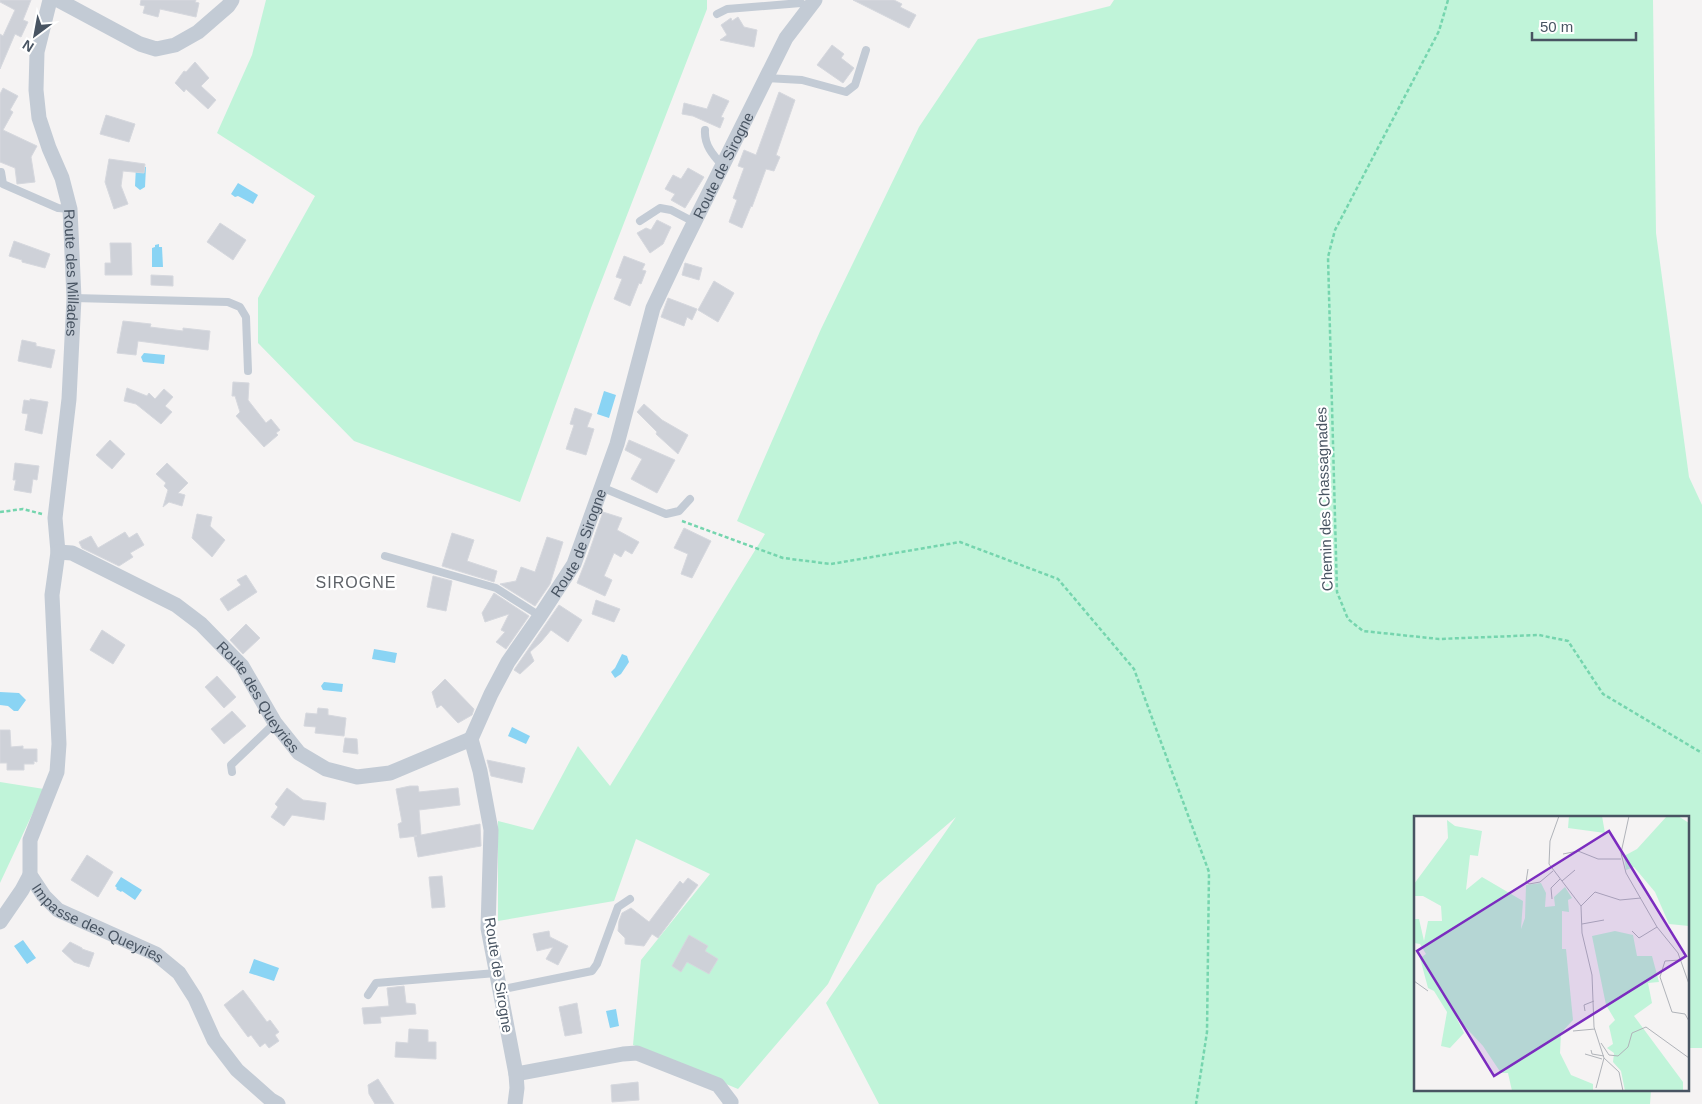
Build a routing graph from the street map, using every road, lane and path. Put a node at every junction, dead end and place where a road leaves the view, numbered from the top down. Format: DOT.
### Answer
graph roads {
  1 [pos="50,0"];
  2 [pos="58,0"];
  3 [pos="232,0"];
  4 [pos="1448,0"];
  5 [pos="812,4"];
  6 [pos="717,14"];
  7 [pos="866,50"];
  8 [pos="766,78"];
  9 [pos="705,130"];
  10 [pos="722,165"];
  11 [pos="0,172"];
  12 [pos="70,209"];
  13 [pos="640,221"];
  14 [pos="694,222"];
  15 [pos="74,298"];
  16 [pos="248,371"];
  17 [pos="600,486"];
  18 [pos="690,499"];
  19 [pos="0,512"];
  20 [pos="666,514"];
  21 [pos="55,518"];
  22 [pos="58,552"];
  23 [pos="385,556"];
  24 [pos="540,616"];
  25 [pos="275,723"];
  26 [pos="471,740"];
  27 [pos="1702,753"];
  28 [pos="232,772"];
  29 [pos="30,875"];
  30 [pos="630,898"];
  31 [pos="0,922"];
  32 [pos="496,973"];
  33 [pos="499,990"];
  34 [pos="368,995"];
  35 [pos="516,1074"];
  36 [pos="278,1104"];
  37 [pos="515,1104"];
  38 [pos="730,1104"];
  39 [pos="1196,1104"];
  1 -- 12 [label="street, Route des Millades"];
  2 -- 3 [label="street"];
  4 -- 27 [label="path, Chemin des Chassagnades"];
  5 -- 6 [label="lane"];
  5 -- 8 [label="street, Route de Sirogne"];
  7 -- 8 [label="lane"];
  8 -- 10 [label="street, Route de Sirogne"];
  9 -- 10 [label="lane"];
  10 -- 14 [label="street, Route de Sirogne"];
  11 -- 12 [label="lane"];
  12 -- 15 [label="street, Route des Millades"];
  13 -- 14 [label="lane"];
  14 -- 17 [label="street, Route de Sirogne"];
  15 -- 16 [label="lane"];
  15 -- 21 [label="street, Route des Millades"];
  17 -- 20 [label="lane"];
  17 -- 24 [label="street, Route de Sirogne"];
  18 -- 20 [label="lane"];
  19 -- 21 [label="path"];
  20 -- 39 [label="path"];
  21 -- 22 [label="street, Route des Millades"];
  22 -- 25 [label="street, Route des Queyries"];
  22 -- 29 [label="street, Impasse des Queyries"];
  23 -- 24 [label="lane"];
  24 -- 26 [label="street, Route de Sirogne"];
  25 -- 26 [label="street, Route des Queyries"];
  25 -- 28 [label="lane"];
  26 -- 32 [label="street, Route de Sirogne"];
  29 -- 31 [label="street"];
  29 -- 36 [label="street, Impasse des Queyries"];
  30 -- 33 [label="lane"];
  32 -- 33 [label="street, Route de Sirogne"];
  32 -- 34 [label="lane"];
  33 -- 35 [label="street, Route de Sirogne"];
  35 -- 37 [label="street, Route de Sirogne"];
  35 -- 38 [label="street"];
}
